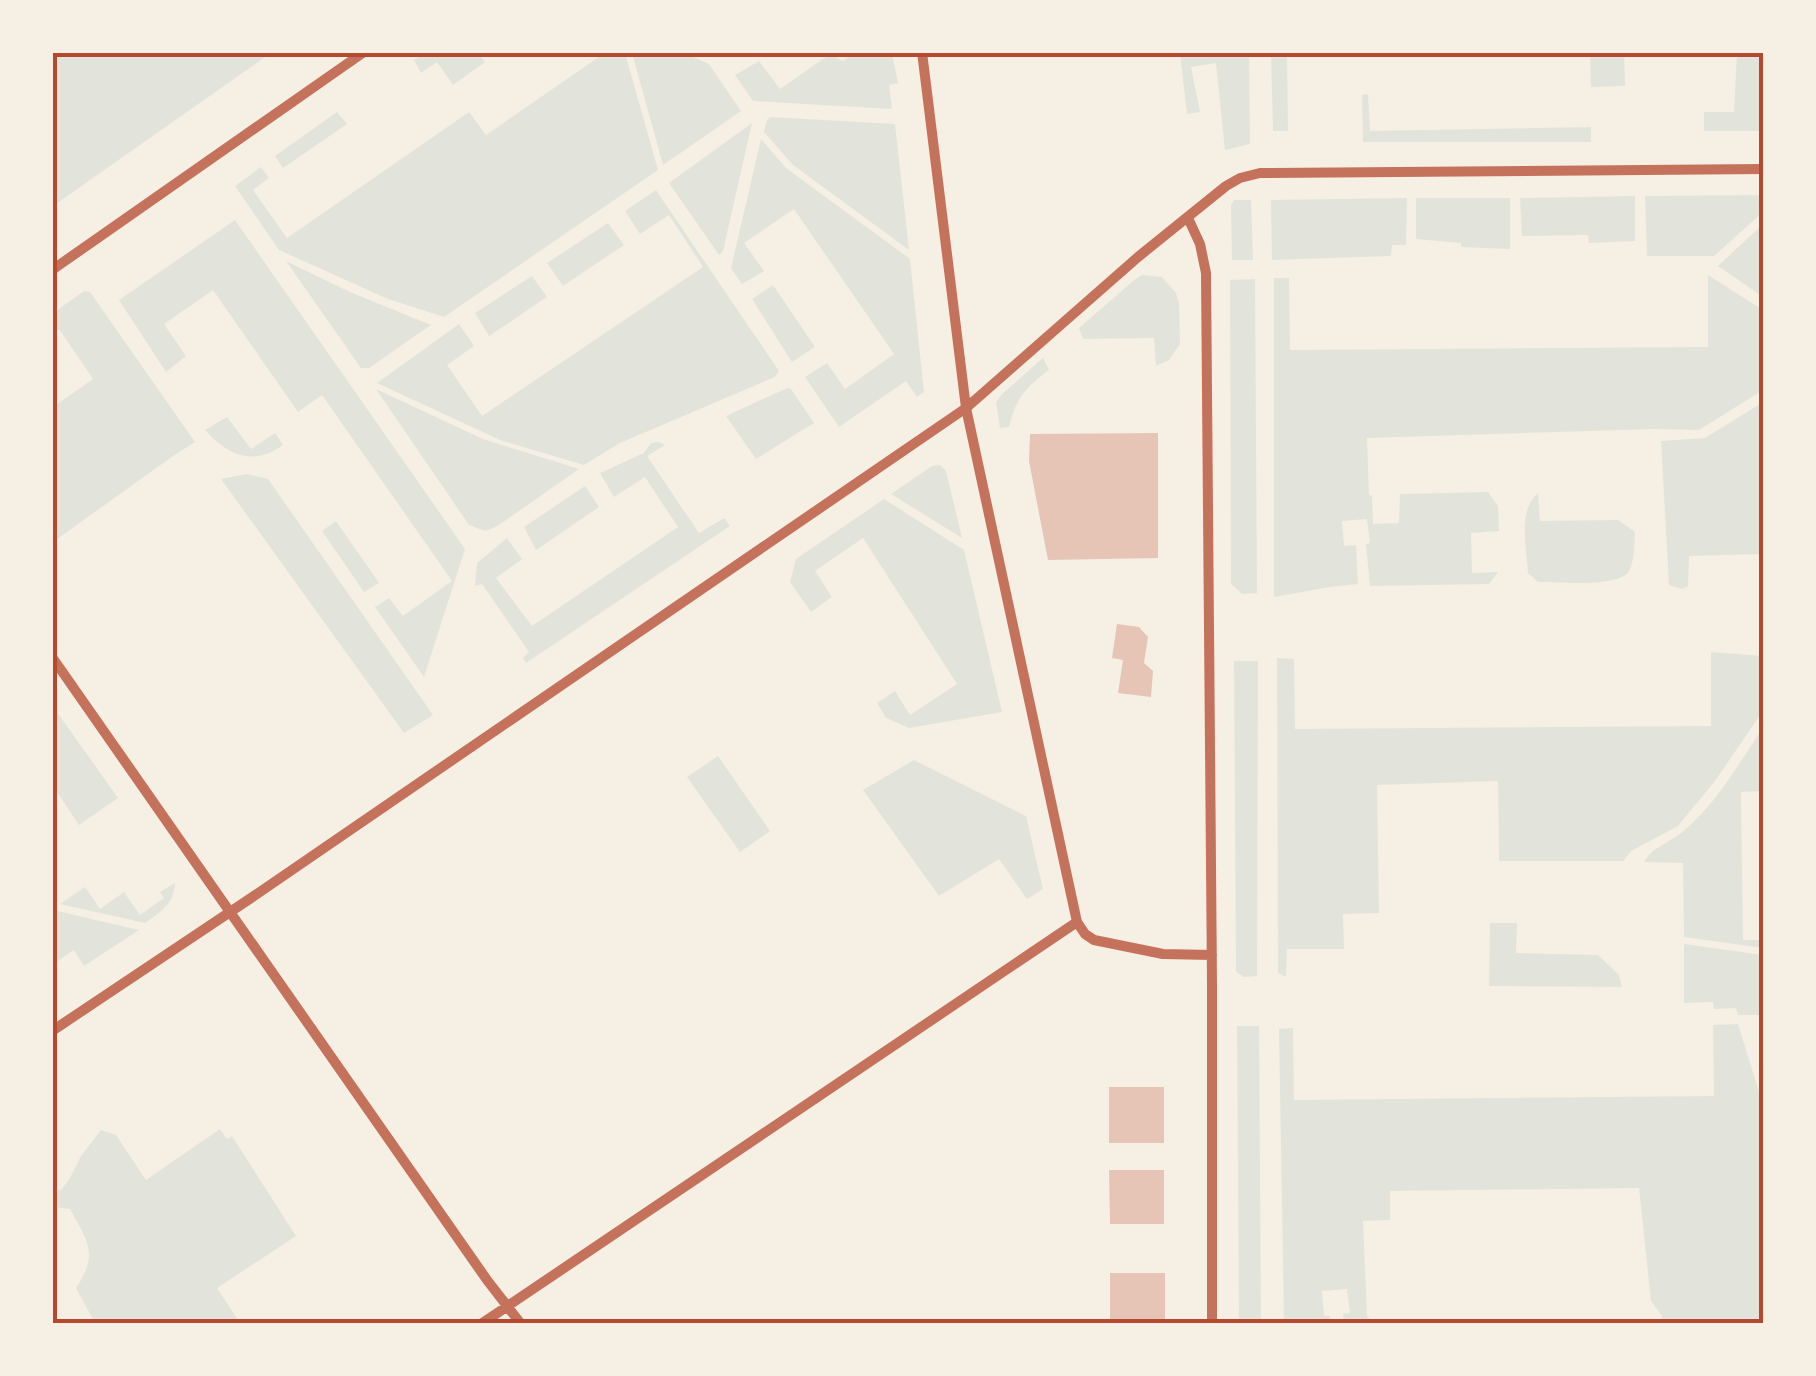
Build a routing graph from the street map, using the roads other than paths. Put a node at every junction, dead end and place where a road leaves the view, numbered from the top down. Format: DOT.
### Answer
graph roads {
  1 [pos="364,52"];
  2 [pos="922,52"];
  3 [pos="1764,169"];
  4 [pos="1188,218"];
  5 [pos="52,270"];
  6 [pos="966,408"];
  7 [pos="52,656"];
  8 [pos="230,912"];
  9 [pos="1076,922"];
  10 [pos="1212,956"];
  11 [pos="52,1031"];
  12 [pos="507,1306"];
  13 [pos="481,1324"];
  14 [pos="521,1324"];
  15 [pos="1212,1324"];
  1 -- 5 [label="street"];
  2 -- 6 [label="street"];
  3 -- 4 [label="street"];
  4 -- 6 [label="street"];
  4 -- 10 [label="street"];
  6 -- 8 [label="street"];
  6 -- 9 [label="street"];
  7 -- 8 [label="street"];
  8 -- 11 [label="street"];
  8 -- 12 [label="street"];
  9 -- 10 [label="street"];
  9 -- 12 [label="street"];
  10 -- 15 [label="street"];
  12 -- 13 [label="street"];
  12 -- 14 [label="street"];
}
